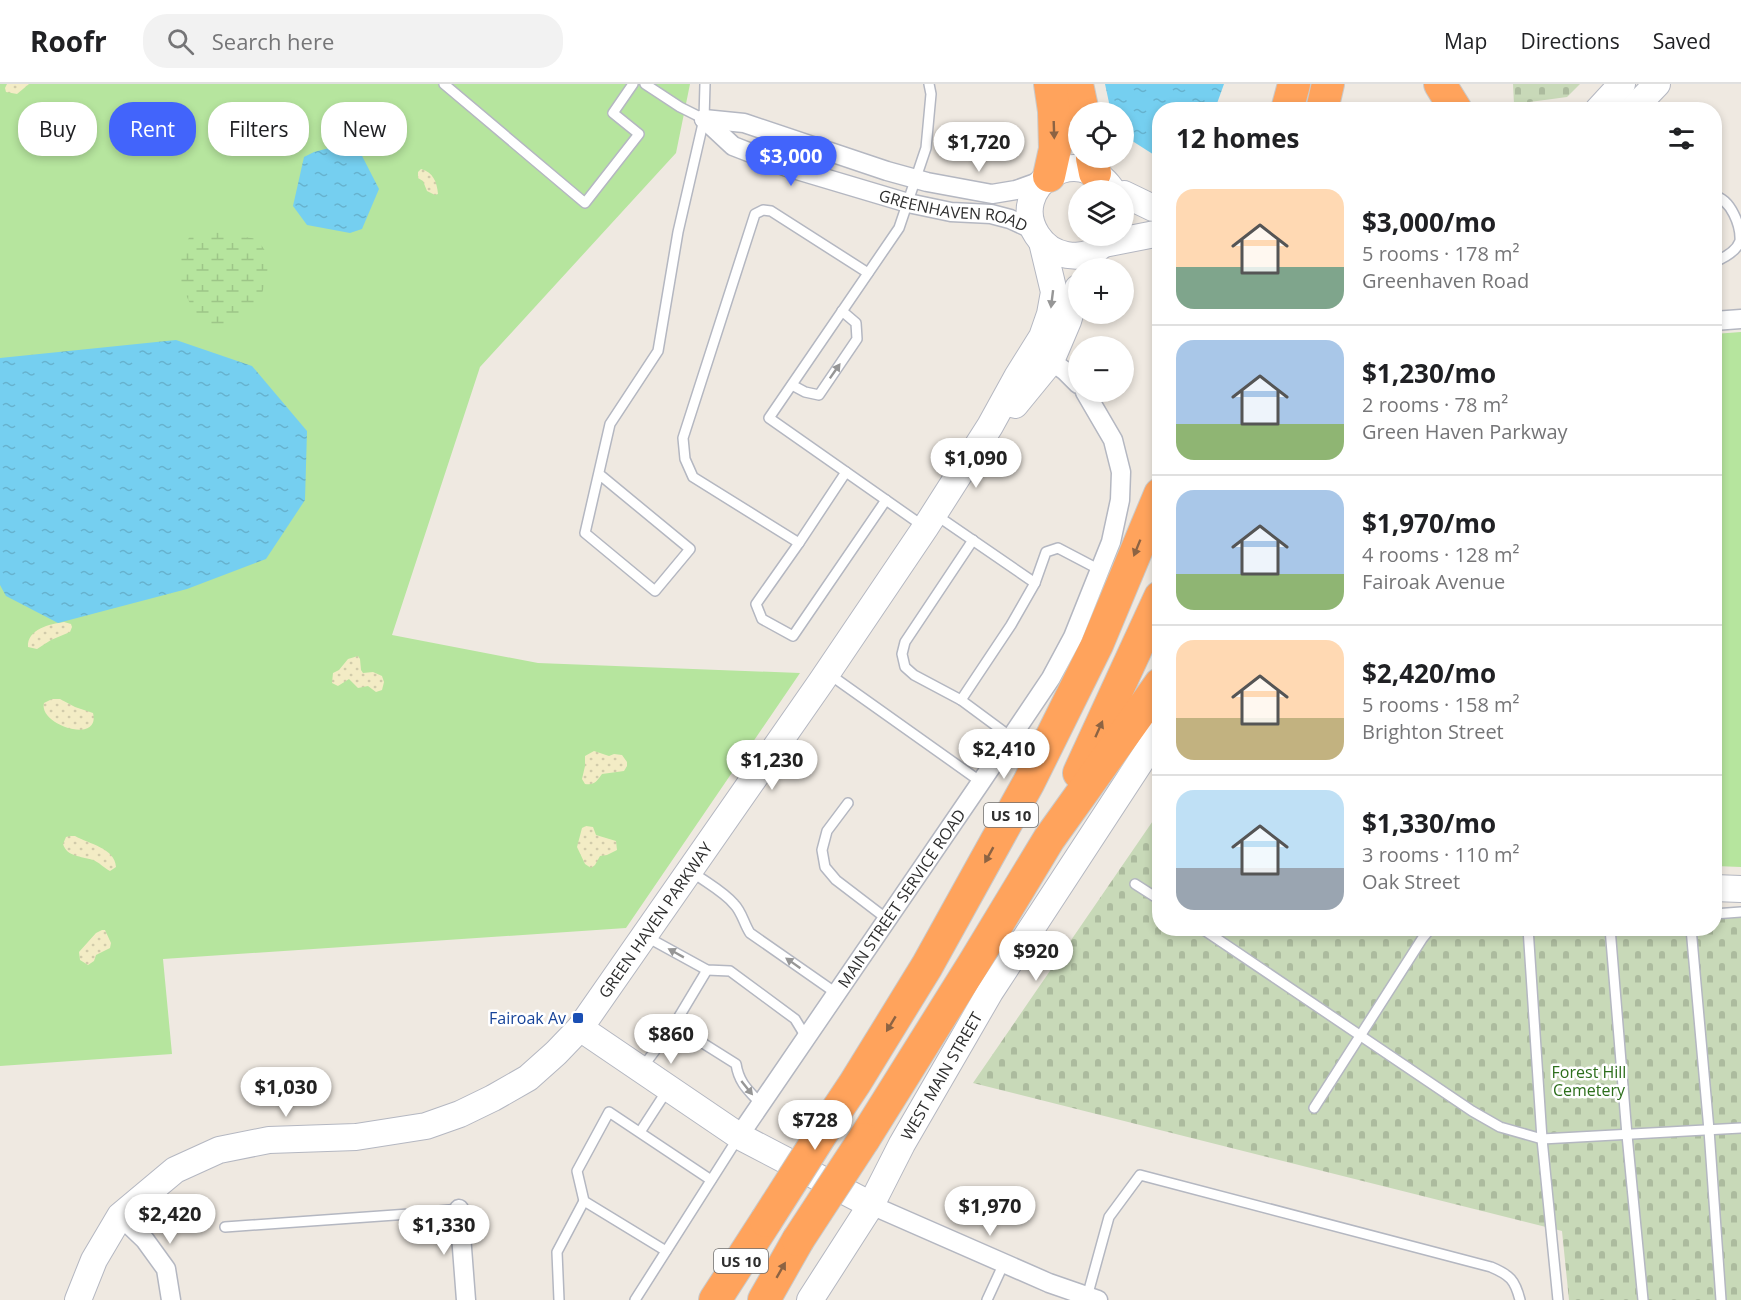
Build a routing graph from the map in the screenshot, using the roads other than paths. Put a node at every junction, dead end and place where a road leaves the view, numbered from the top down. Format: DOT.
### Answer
graph roads {
  1 [pos="444,84"];
  2 [pos="633,84"];
  3 [pos="645,84"];
  4 [pos="705,84"];
  5 [pos="929,84"];
  6 [pos="1050,84"];
  7 [pos="1077,84"];
  8 [pos="1280,84"];
  9 [pos="1294,84"];
  10 [pos="1328,84"];
  11 [pos="1440,84"];
  12 [pos="1622,84"];
  13 [pos="1657,84"];
  14 [pos="1081,102"];
  15 [pos="1280,102"];
  16 [pos="1289,102"];
  17 [pos="1324,102"];
  18 [pos="1451,102"];
  19 [pos="1605,102"];
  20 [pos="1640,102"];
  21 [pos="704,119"];
  22 [pos="1048,177"];
  23 [pos="915,180"];
  24 [pos="1104,180"];
  25 [pos="1134,197"];
  26 [pos="1722,199"];
  27 [pos="908,203"];
  28 [pos="1152,207"];
  29 [pos="1152,234"];
  30 [pos="1038,236"];
  31 [pos="1100,250"];
  32 [pos="1722,259"];
  33 [pos="868,273"];
  34 [pos="842,311"];
  35 [pos="1741,319"];
  36 [pos="1722,320"];
  37 [pos="1068,321"];
  38 [pos="1051,361"];
  39 [pos="1068,374"];
  40 [pos="792,385"];
  41 [pos="1091,402"];
  42 [pos="990,426"];
  43 [pos="846,472"];
  44 [pos="599,474"];
  45 [pos="886,500"];
  46 [pos="1152,513"];
  47 [pos="930,521"];
  48 [pos="973,540"];
  49 [pos="799,543"];
  50 [pos="1100,570"];
  51 [pos="1035,583"];
  52 [pos="1152,614"];
  53 [pos="827,672"];
  54 [pos="1152,695"];
  55 [pos="961,700"];
  56 [pos="1011,737"];
  57 [pos="1152,744"];
  58 [pos="1152,768"];
  59 [pos="981,782"];
  60 [pos="848,803"];
  61 [pos="1049,839"];
  62 [pos="690,871"];
  63 [pos="1135,884"];
  64 [pos="1722,888"];
  65 [pos="1741,889"];
  66 [pos="1152,895"];
  67 [pos="1741,912"];
  68 [pos="1722,913"];
  69 [pos="887,918"];
  70 [pos="645,936"];
  71 [pos="1213,936"];
  72 [pos="1424,936"];
  73 [pos="1529,936"];
  74 [pos="1611,936"];
  75 [pos="1692,936"];
  76 [pos="706,970"];
  77 [pos="836,993"];
  78 [pos="674,1024"];
  79 [pos="580,1028"];
  80 [pos="1361,1036"];
  81 [pos="806,1037"];
  82 [pos="640,1070"];
  83 [pos="668,1089"];
  84 [pos="761,1104"];
  85 [pos="1314,1108"];
  86 [pos="1741,1128"];
  87 [pos="1708,1130"];
  88 [pos="640,1132"];
  89 [pos="1627,1135"];
  90 [pos="739,1136"];
  91 [pos="1542,1139"];
  92 [pos="711,1180"];
  93 [pos="884,1182"];
  94 [pos="584,1201"];
  95 [pos="871,1205"];
  96 [pos="459,1209"];
  97 [pos="120,1216"];
  98 [pos="225,1227"];
  99 [pos="666,1251"];
  100 [pos="1004,1263"];
  101 [pos="1093,1299"];
  102 [pos="78,1300"];
  103 [pos="171,1300"];
  104 [pos="466,1300"];
  105 [pos="559,1300"];
  106 [pos="635,1300"];
  107 [pos="715,1300"];
  108 [pos="764,1300"];
  109 [pos="810,1300"];
  110 [pos="987,1300"];
  111 [pos="1520,1300"];
  112 [pos="1558,1300"];
  113 [pos="1643,1300"];
  114 [pos="1721,1300"];
  1 -- 2 [label="lane"];
  3 -- 21 [label="lane"];
  4 -- 21 [label="lane"];
  5 -- 23 [label="lane"];
  6 -- 22 [label="highway, one-way"];
  7 -- 14 [label="highway"];
  8 -- 15 [label="highway"];
  9 -- 16 [label="highway"];
  10 -- 17 [label="highway"];
  11 -- 18 [label="highway"];
  12 -- 19 [label="street"];
  13 -- 20 [label="street"];
  21 -- 23 [label="street, GREENHAVEN ROAD"];
  21 -- 27 [label="street, GREENHAVEN ROAD"];
  21 -- 44 [label="lane"];
  22 -- 23 [label="street, GREENHAVEN ROAD"];
  22 -- 24 [label="street, GREENHAVEN ROAD"];
  22 -- 30 [label="street, GREENHAVEN ROAD"];
  23 -- 27 [label="lane"];
  25 -- 28 [label="street, GREENHAVEN ROAD"];
  26 -- 32 [label="lane"];
  27 -- 30 [label="street, GREENHAVEN ROAD"];
  27 -- 33 [label="lane"];
  29 -- 31 [label="street, GREENHAVEN ROAD"];
  30 -- 31 [label="street, GREENHAVEN ROAD"];
  30 -- 42 [label="street, one-way"];
  33 -- 34 [label="lane"];
  33 -- 49 [label="lane"];
  34 -- 40 [label="lane"];
  40 -- 34 [label="lane, one-way"];
  35 -- 36 [label="street"];
  37 -- 38 [label="street"];
  38 -- 39 [label="street"];
  38 -- 42 [label="street"];
  40 -- 43 [label="lane"];
  41 -- 50 [label="street, MAIN STREET SERVICE ROAD"];
  42 -- 47 [label="street, GREEN HAVEN PARKWAY"];
  43 -- 45 [label="lane"];
  43 -- 49 [label="lane"];
  44 -- 44 [label="lane"];
  45 -- 47 [label="lane"];
  45 -- 49 [label="lane"];
  46 -- 107 [label="highway, US 10, one-way, bridge"];
  47 -- 48 [label="lane"];
  47 -- 53 [label="street, GREEN HAVEN PARKWAY"];
  48 -- 51 [label="lane"];
  48 -- 55 [label="lane"];
  50 -- 51 [label="lane"];
  50 -- 56 [label="street, MAIN STREET SERVICE ROAD"];
  51 -- 55 [label="lane"];
  61 -- 52 [label="highway, US 10, one-way"];
  53 -- 59 [label="lane"];
  53 -- 62 [label="street, GREEN HAVEN PARKWAY"];
  54 -- 61 [label="highway"];
  55 -- 56 [label="lane"];
  56 -- 59 [label="street, MAIN STREET SERVICE ROAD"];
  57 -- 93 [label="street, WEST MAIN STREET"];
  58 -- 93 [label="street, WEST MAIN STREET"];
  59 -- 69 [label="street, MAIN STREET SERVICE ROAD"];
  60 -- 69 [label="lane"];
  108 -- 61 [label="highway, US 10, one-way, bridge"];
  62 -- 70 [label="street, GREEN HAVEN PARKWAY"];
  77 -- 62 [label="lane, one-way"];
  63 -- 66 [label="lane"];
  64 -- 65 [label="street"];
  67 -- 68 [label="lane"];
  69 -- 77 [label="street, MAIN STREET SERVICE ROAD"];
  76 -- 70 [label="lane, one-way"];
  70 -- 79 [label="street, GREEN HAVEN PARKWAY"];
  71 -- 80 [label="lane"];
  72 -- 80 [label="lane"];
  73 -- 91 [label="lane"];
  74 -- 89 [label="lane"];
  75 -- 87 [label="lane"];
  76 -- 78 [label="lane"];
  76 -- 81 [label="lane"];
  77 -- 81 [label="street, MAIN STREET SERVICE ROAD"];
  78 -- 82 [label="lane"];
  78 -- 84 [label="lane, one-way"];
  79 -- 82 [label="street"];
  79 -- 97 [label="street, GREEN HAVEN PARKWAY"];
  80 -- 85 [label="lane"];
  80 -- 91 [label="lane"];
  81 -- 84 [label="street, MAIN STREET SERVICE ROAD"];
  82 -- 83 [label="street"];
  83 -- 88 [label="lane"];
  83 -- 90 [label="street"];
  84 -- 90 [label="street, MAIN STREET SERVICE ROAD"];
  86 -- 87 [label="lane"];
  87 -- 89 [label="lane"];
  87 -- 114 [label="lane"];
  88 -- 92 [label="lane"];
  88 -- 94 [label="lane"];
  89 -- 91 [label="lane"];
  89 -- 113 [label="lane"];
  90 -- 92 [label="lane"];
  90 -- 95 [label="street"];
  91 -- 112 [label="lane"];
  92 -- 99 [label="lane"];
  93 -- 95 [label="street, WEST MAIN STREET"];
  94 -- 99 [label="lane"];
  94 -- 105 [label="lane"];
  95 -- 100 [label="street"];
  95 -- 109 [label="street, WEST MAIN STREET"];
  96 -- 98 [label="lane"];
  96 -- 104 [label="street"];
  97 -- 102 [label="street, GREEN HAVEN PARKWAY"];
  97 -- 103 [label="street"];
  99 -- 106 [label="lane"];
  100 -- 101 [label="street"];
  100 -- 110 [label="lane"];
  101 -- 111 [label="lane"];
}
